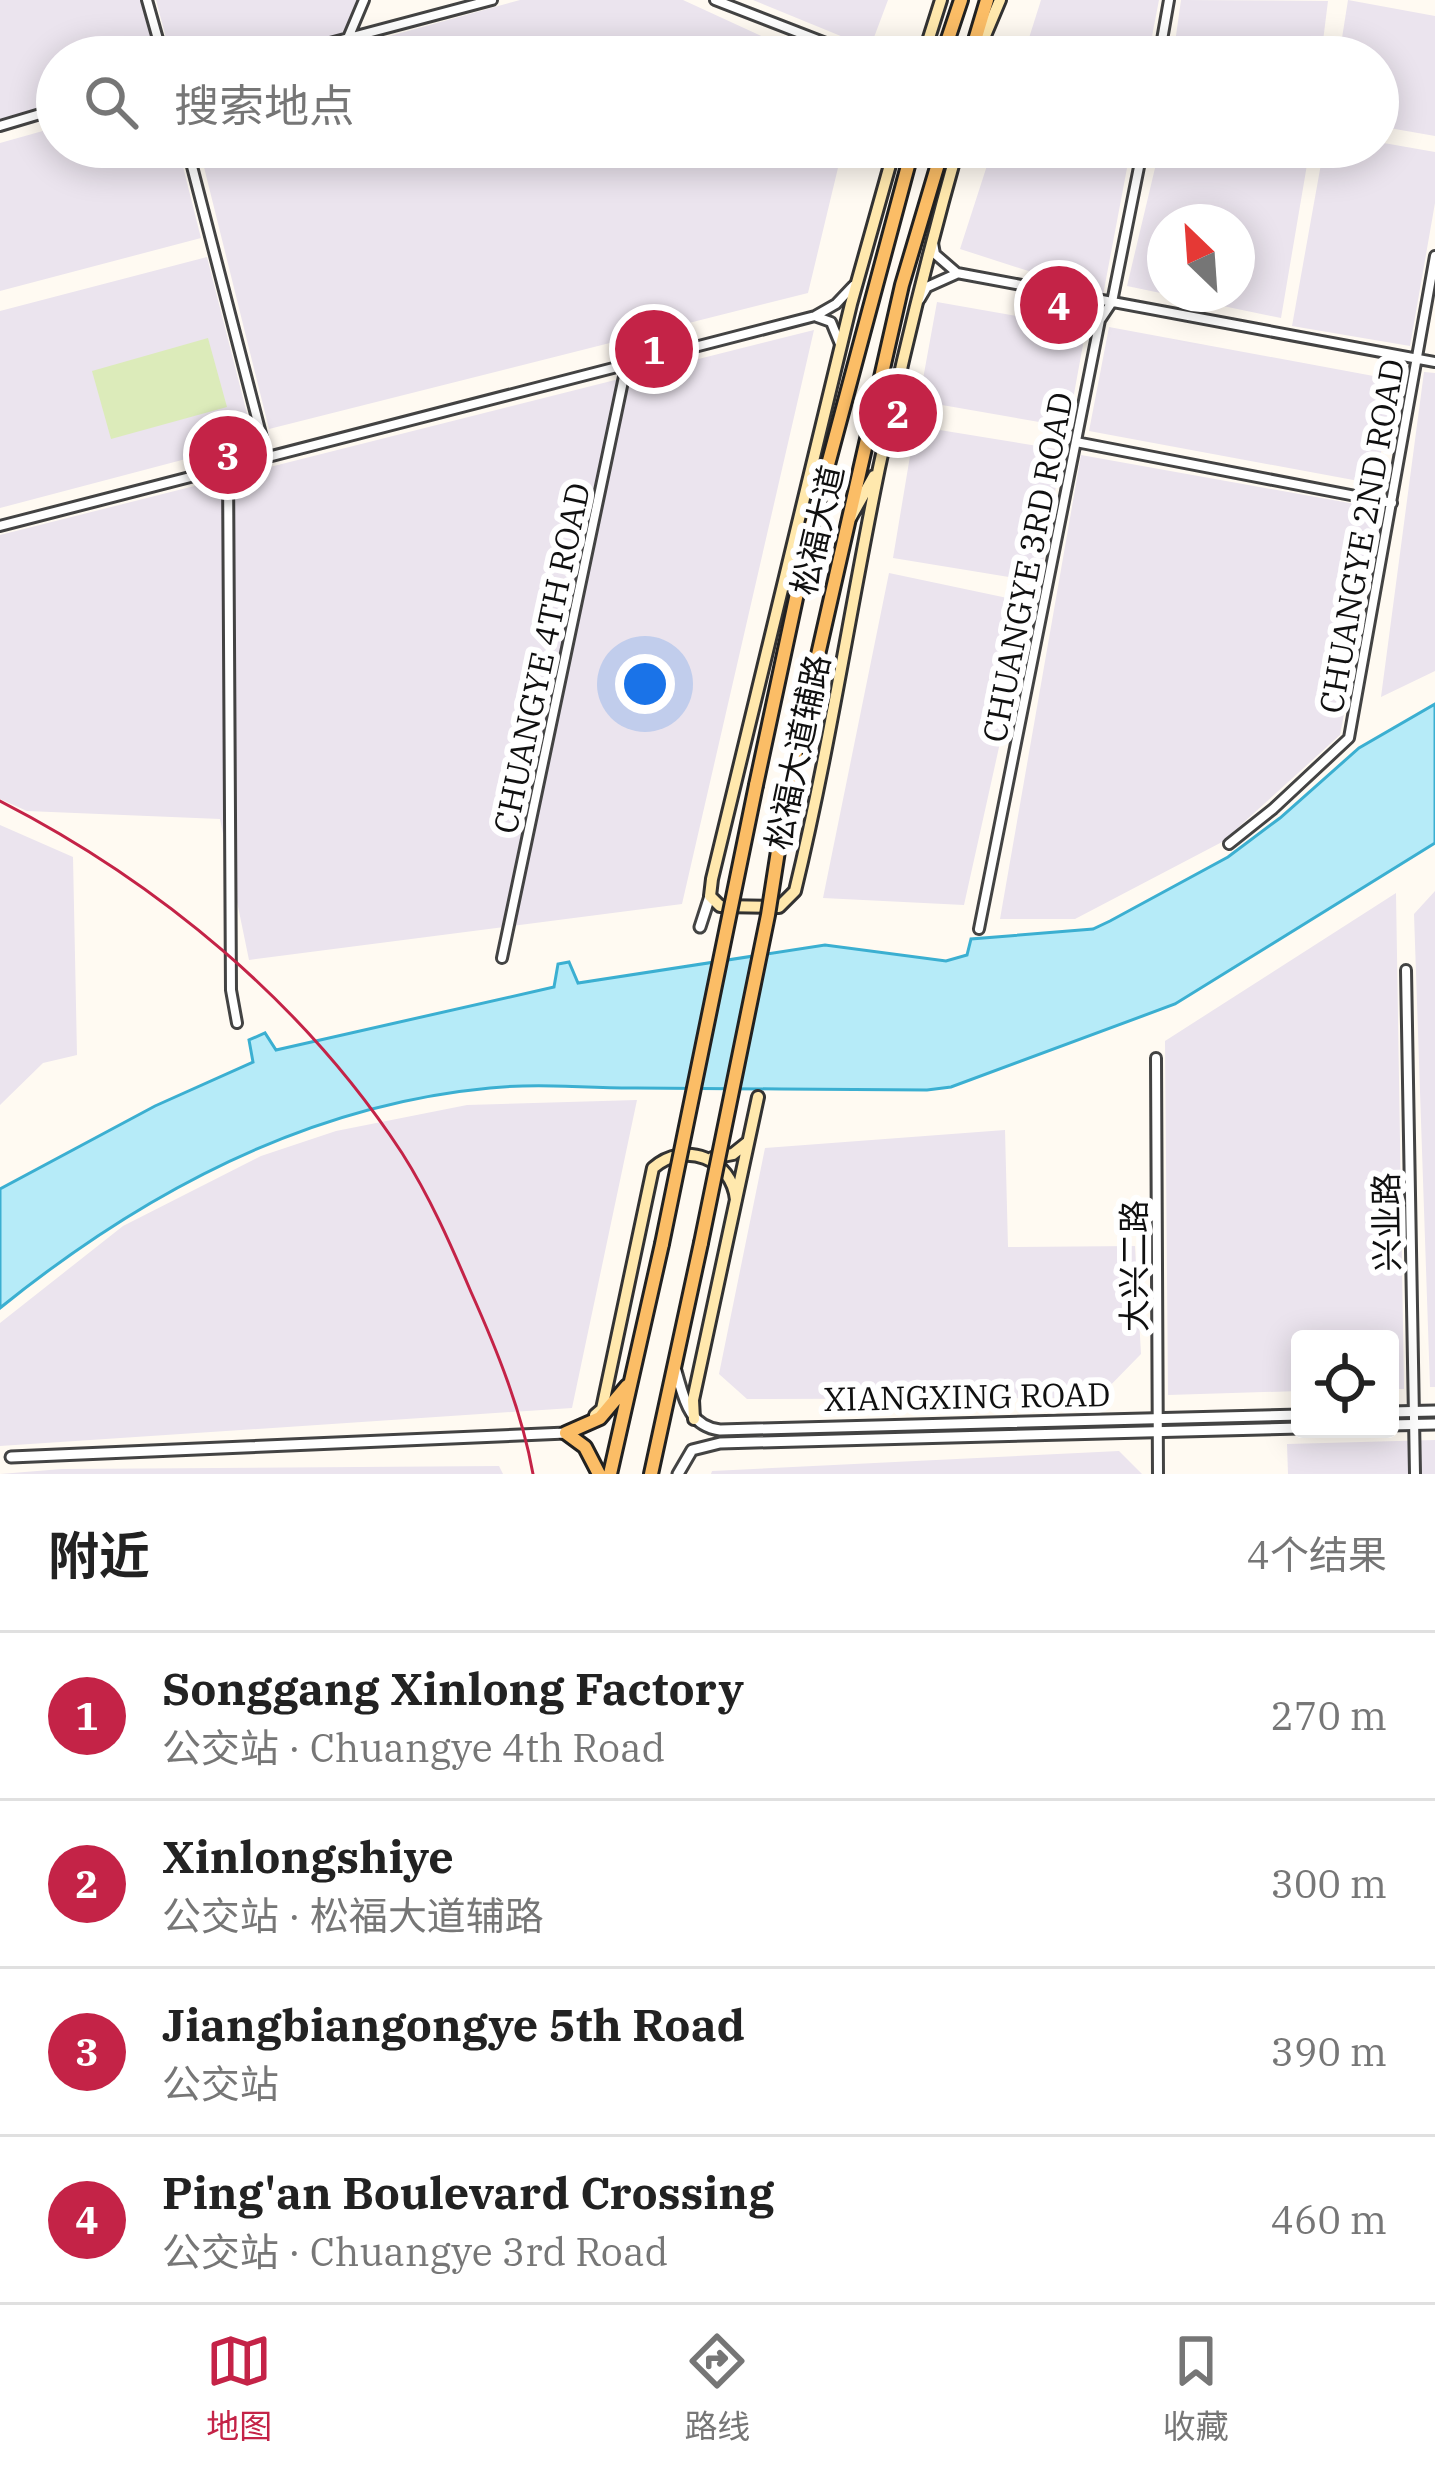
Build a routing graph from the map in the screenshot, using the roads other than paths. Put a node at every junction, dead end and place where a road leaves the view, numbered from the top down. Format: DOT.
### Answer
graph roads {
  1 [pos="147,0"];
  2 [pos="364,0"];
  3 [pos="491,0"];
  4 [pos="715,0"];
  5 [pos="941,0"];
  6 [pos="961,0"];
  7 [pos="987,0"];
  8 [pos="1001,0"];
  9 [pos="1169,0"];
  10 [pos="157,36"];
  11 [pos="349,36"];
  12 [pos="361,36"];
  13 [pos="808,36"];
  14 [pos="929,36"];
  15 [pos="949,36"];
  16 [pos="981,36"];
  17 [pos="986,36"];
  18 [pos="1163,36"];
  19 [pos="36,115"];
  20 [pos="0,126"];
  21 [pos="192,168"];
  22 [pos="889,168"];
  23 [pos="907,168"];
  24 [pos="937,168"];
  25 [pos="952,168"];
  26 [pos="1139,168"];
  27 [pos="932,240"];
  28 [pos="1435,256"];
  29 [pos="957,273"];
  30 [pos="858,280"];
  31 [pos="918,301"];
  32 [pos="1112,302"];
  33 [pos="815,316"];
  34 [pos="841,344"];
  35 [pos="1417,358"];
  36 [pos="1435,362"];
  37 [pos="626,367"];
  38 [pos="1076,442"];
  39 [pos="267,457"];
  40 [pos="812,459"];
  41 [pos="880,464"];
  42 [pos="228,467"];
  43 [pos="1392,503"];
  44 [pos="0,526"];
  45 [pos="811,528"];
  46 [pos="844,531"];
  47 [pos="1228,844"];
  48 [pos="710,896"];
  49 [pos="700,927"];
  50 [pos="979,929"];
  51 [pos="502,958"];
  52 [pos="1406,970"];
  53 [pos="237,1023"];
  54 [pos="1156,1058"];
  55 [pos="758,1097"];
  56 [pos="749,1140"];
  57 [pos="703,1157"];
  58 [pos="736,1200"];
  59 [pos="674,1367"];
  60 [pos="634,1375"];
  61 [pos="1435,1411"];
  62 [pos="1399,1412"];
  63 [pos="1413,1412"];
  64 [pos="1291,1414"];
  65 [pos="1158,1418"];
  66 [pos="694,1419"];
  67 [pos="1435,1424"];
  68 [pos="1399,1425"];
  69 [pos="1413,1425"];
  70 [pos="584,1426"];
  71 [pos="1291,1428"];
  72 [pos="1158,1431"];
  73 [pos="566,1433"];
  74 [pos="11,1457"];
  75 [pos="599,1474"];
  76 [pos="610,1474"];
  77 [pos="651,1474"];
  78 [pos="678,1474"];
  79 [pos="1159,1474"];
  80 [pos="1415,1474"];
  1 -- 10 [label="street"];
  2 -- 11 [label="street"];
  3 -- 12 [label="street"];
  4 -- 13 [label="street"];
  5 -- 14 [label="main road"];
  6 -- 15 [label="main road"];
  7 -- 16 [label="main road"];
  8 -- 17 [label="main road"];
  9 -- 18 [label="street"];
  19 -- 20 [label="street"];
  21 -- 39 [label="street"];
  22 -- 30 [label="main road, 松福大道辅路"];
  23 -- 45 [label="main road, 松福大道"];
  24 -- 46 [label="main road, 松福大道"];
  25 -- 27 [label="main road, 松福大道辅路"];
  26 -- 32 [label="street, CHUANGYE 3RD ROAD"];
  27 -- 29 [label="street"];
  27 -- 31 [label="main road, 松福大道辅路"];
  28 -- 35 [label="street, CHUANGYE 2ND ROAD"];
  29 -- 31 [label="street"];
  29 -- 32 [label="street"];
  30 -- 33 [label="street"];
  30 -- 34 [label="main road, 松福大道辅路"];
  31 -- 41 [label="main road, 松福大道辅路"];
  32 -- 35 [label="street"];
  32 -- 38 [label="street, CHUANGYE 3RD ROAD"];
  33 -- 34 [label="street"];
  33 -- 37 [label="street"];
  34 -- 40 [label="main road, 松福大道辅路"];
  35 -- 36 [label="street"];
  35 -- 43 [label="street, CHUANGYE 2ND ROAD"];
  37 -- 39 [label="street"];
  37 -- 51 [label="street, CHUANGYE 4TH ROAD"];
  38 -- 43 [label="street"];
  38 -- 50 [label="street, CHUANGYE 3RD ROAD"];
  39 -- 42 [label="street"];
  40 -- 45 [label="main road"];
  40 -- 48 [label="main road, 松福大道辅路"];
  41 -- 46 [label="main road"];
  41 -- 48 [label="main road, 松福大道辅路"];
  42 -- 44 [label="street"];
  42 -- 53 [label="street"];
  43 -- 47 [label="street, CHUANGYE 2ND ROAD"];
  45 -- 60 [label="main road, 松福大道, bridge"];
  46 -- 59 [label="main road, 松福大道, bridge"];
  48 -- 49 [label="street"];
  52 -- 63 [label="street, 兴业路"];
  54 -- 65 [label="street, 大兴二路"];
  55 -- 56 [label="main road"];
  56 -- 57 [label="main road"];
  56 -- 58 [label="main road"];
  57 -- 58 [label="main road"];
  57 -- 70 [label="main road"];
  58 -- 66 [label="main road"];
  59 -- 66 [label="street"];
  59 -- 77 [label="main road, 松福大道"];
  60 -- 70 [label="main road"];
  60 -- 76 [label="main road"];
  61 -- 63 [label="street"];
  62 -- 63 [label="street"];
  63 -- 69 [label="street, 兴业路"];
  64 -- 65 [label="street, XIANGXING ROAD"];
  65 -- 66 [label="street, XIANGXING ROAD"];
  65 -- 72 [label="street, 大兴二路"];
  67 -- 69 [label="street"];
  68 -- 69 [label="street"];
  69 -- 80 [label="street, 兴业路"];
  70 -- 73 [label="main road"];
  71 -- 72 [label="street, XIANGXING ROAD"];
  72 -- 78 [label="street, XIANGXING ROAD"];
  72 -- 79 [label="street, 大兴二路"];
  73 -- 74 [label="street"];
  73 -- 75 [label="main road"];
}
